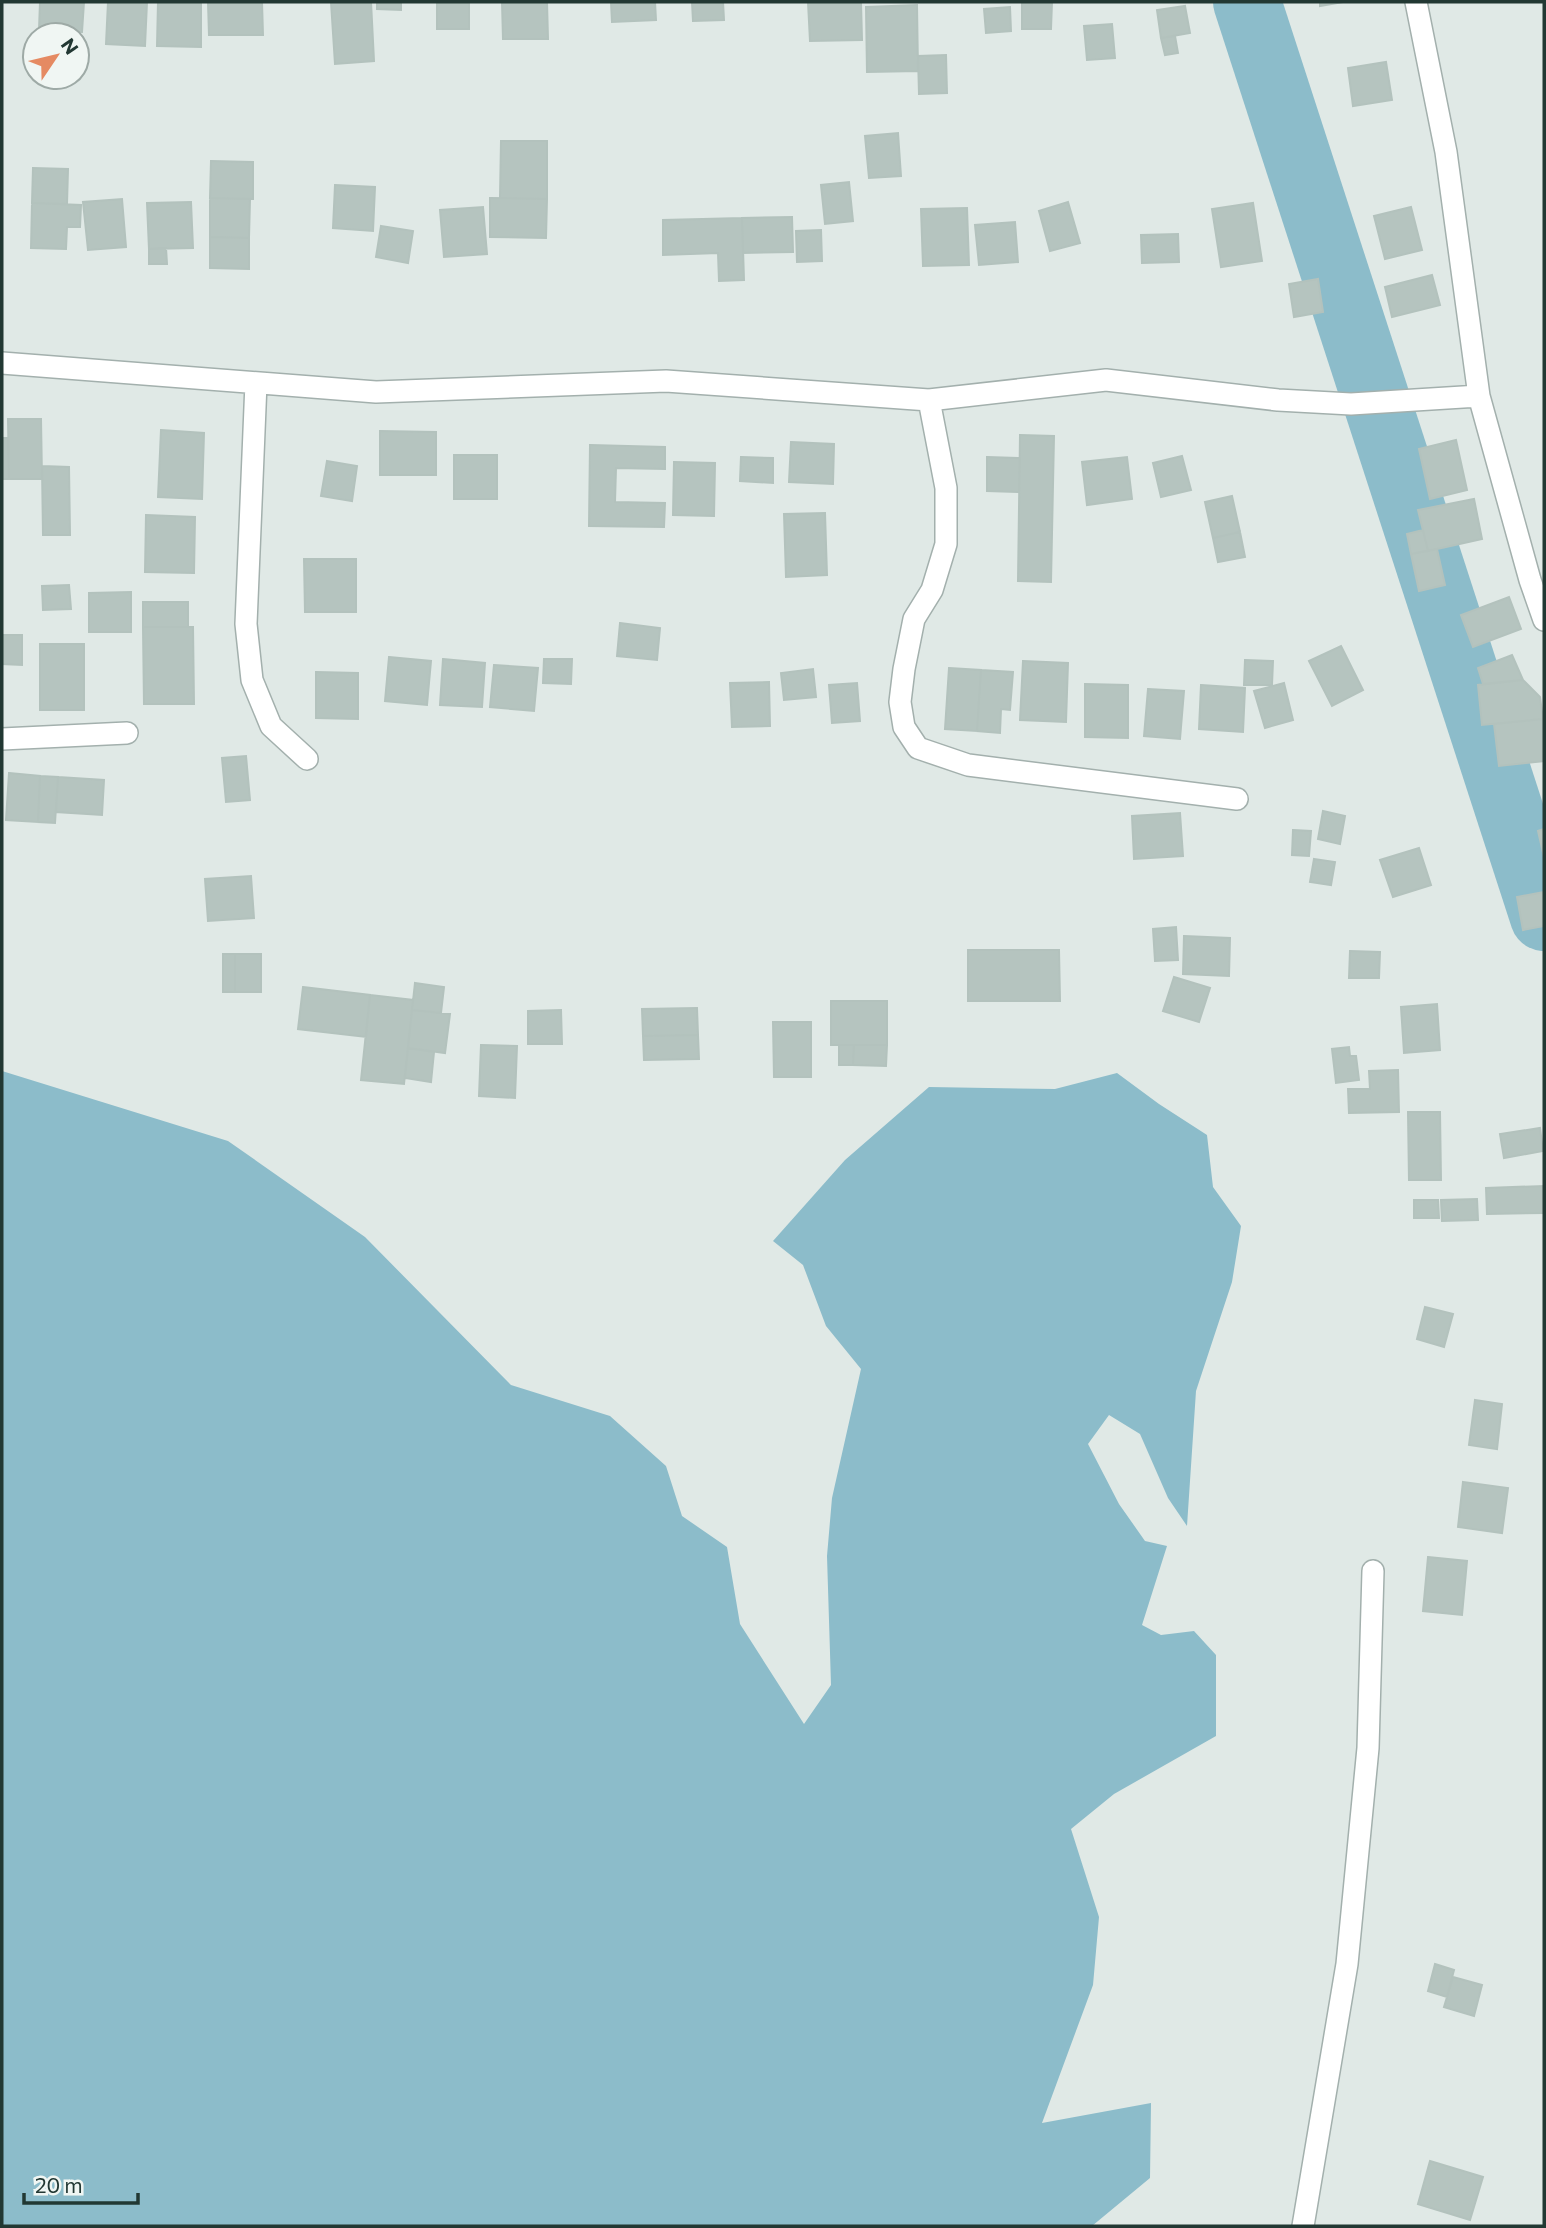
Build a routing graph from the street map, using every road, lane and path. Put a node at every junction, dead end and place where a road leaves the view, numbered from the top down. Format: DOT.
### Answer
graph roads {
  1 [pos="1416,2"];
  2 [pos="2,363"];
  3 [pos="256,383"];
  4 [pos="1479,396"];
  5 [pos="929,400"];
  6 [pos="1544,620"];
  7 [pos="127,733"];
  8 [pos="2,739"];
  9 [pos="307,759"];
  10 [pos="1237,799"];
  11 [pos="1373,1570"];
  12 [pos="1303,2226"];
  1 -- 4 [label="street"];
  2 -- 3 [label="street"];
  3 -- 5 [label="street"];
  3 -- 9 [label="street"];
  4 -- 5 [label="street"];
  4 -- 6 [label="street"];
  5 -- 10 [label="street"];
  7 -- 8 [label="street"];
  11 -- 12 [label="street"];
}
